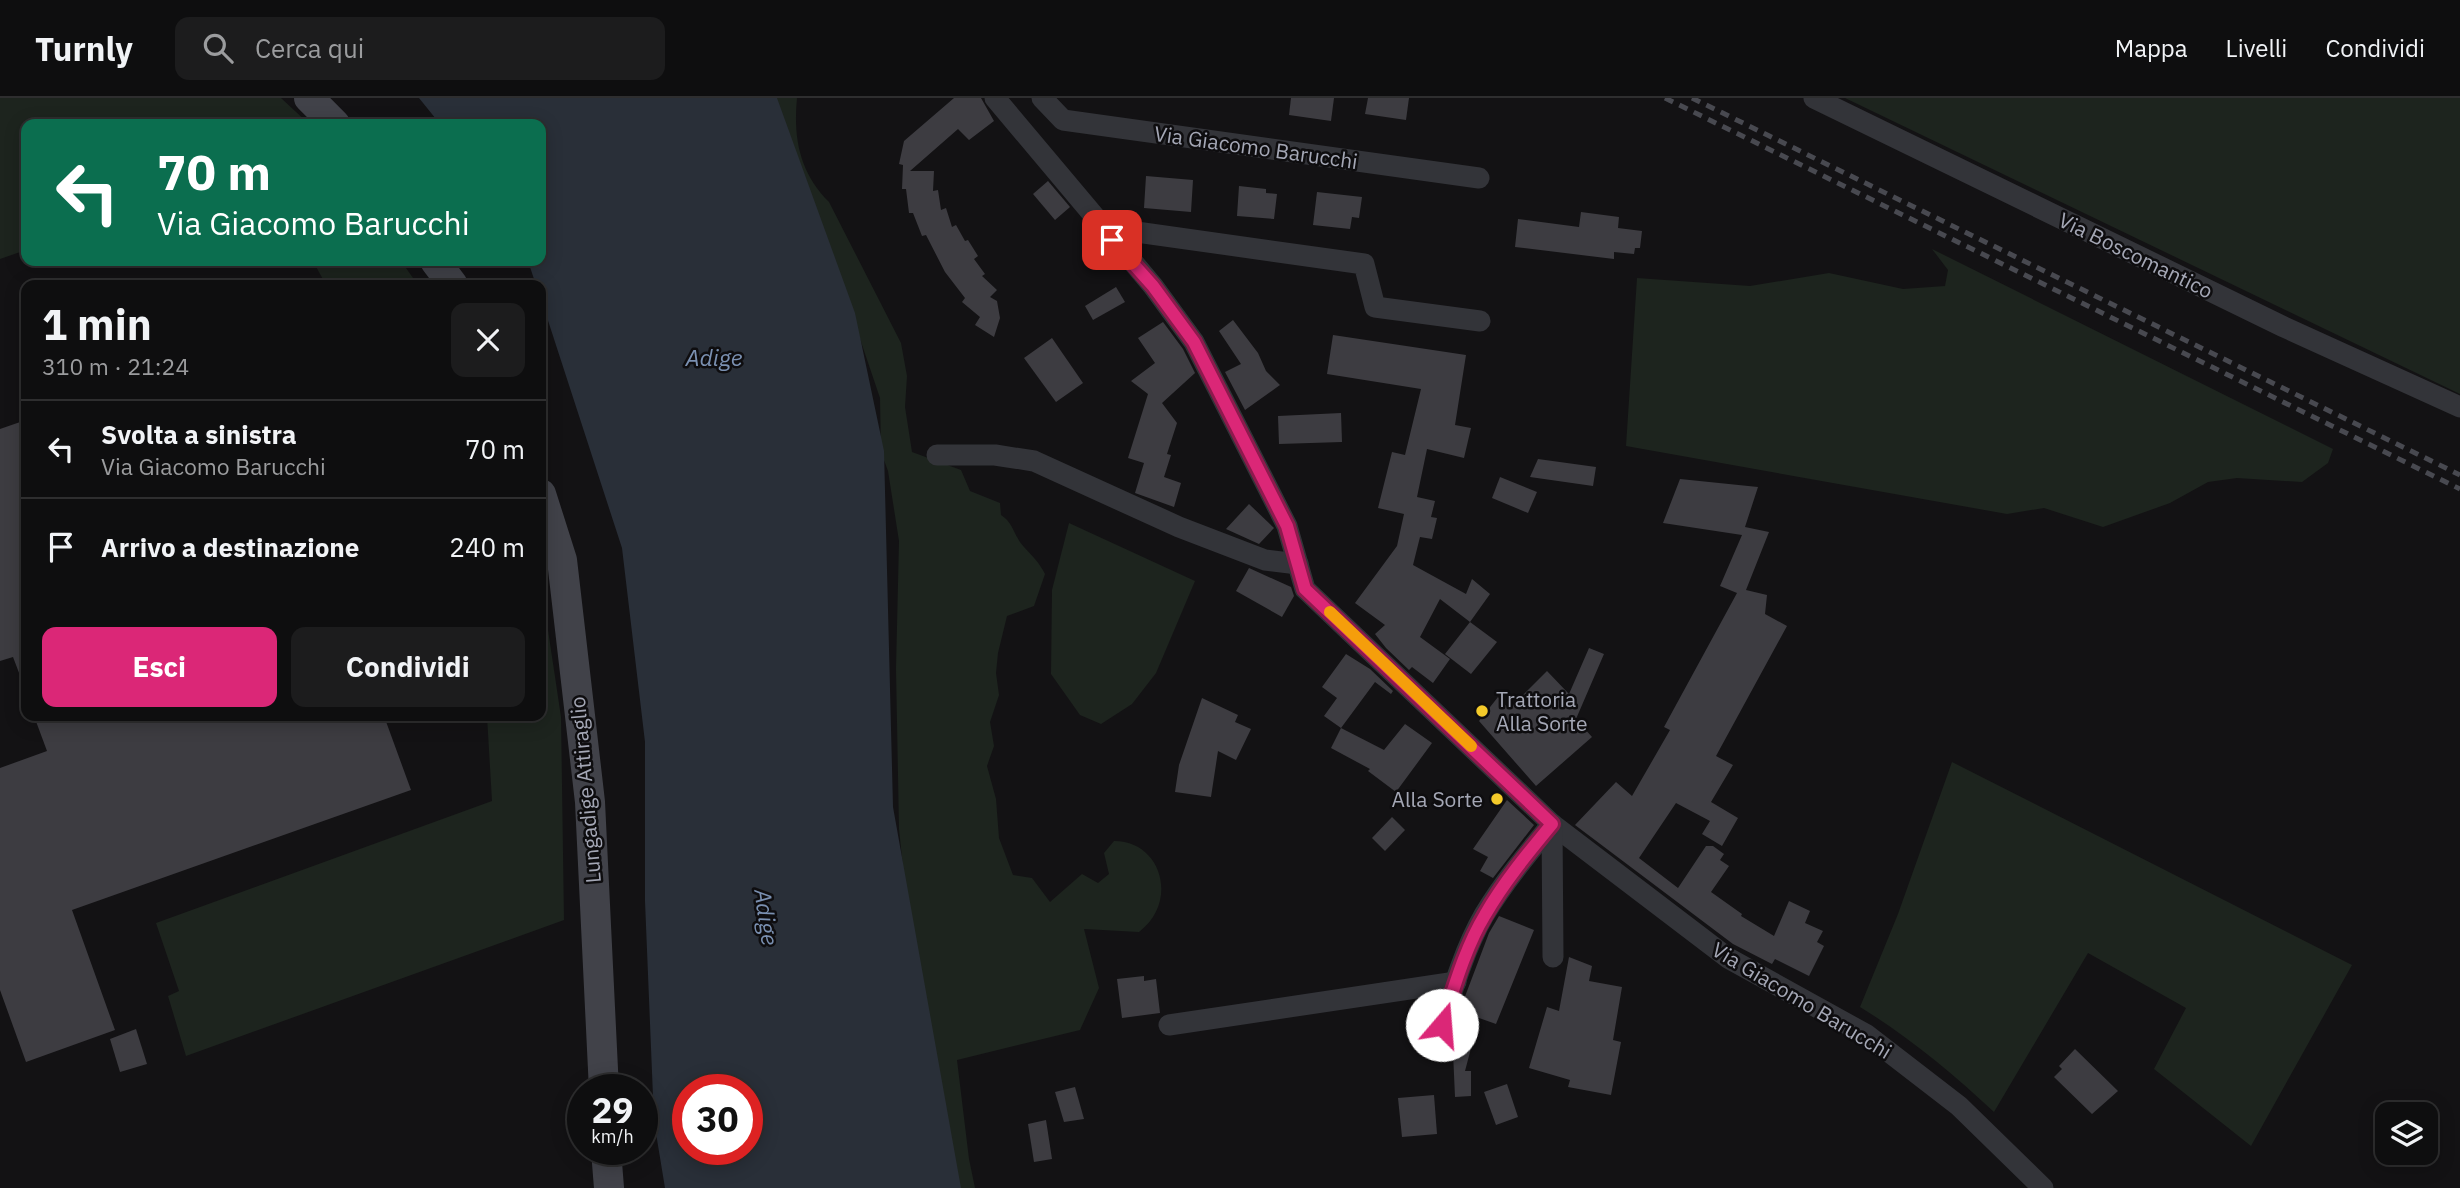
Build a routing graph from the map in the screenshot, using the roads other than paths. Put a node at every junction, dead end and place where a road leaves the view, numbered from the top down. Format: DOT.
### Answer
graph roads {
  1 [pos="309,98"];
  2 [pos="995,98"];
  3 [pos="1042,98"];
  4 [pos="1814,98"];
  5 [pos="330,119"];
  6 [pos="1479,178"];
  7 [pos="1101,227"];
  8 [pos="1480,321"];
  9 [pos="2460,407"];
  10 [pos="937,455"];
  11 [pos="546,510"];
  12 [pos="1298,564"];
  13 [pos="1552,824"];
  14 [pos="1553,957"];
  15 [pos="1456,982"];
  16 [pos="1169,1025"];
  17 [pos="1436,1047"];
  18 [pos="603,1074"];
  19 [pos="607,1165"];
  20 [pos="609,1188"];
  21 [pos="2043,1188"];
  1 -- 5 [label="street"];
  2 -- 7 [label="street, Via Giacomo Barucchi"];
  3 -- 6 [label="street, Via Giacomo Barucchi"];
  4 -- 9 [label="street, Via Boscomantico"];
  7 -- 8 [label="street"];
  7 -- 12 [label="street, Via Giacomo Barucchi"];
  10 -- 12 [label="street"];
  11 -- 18 [label="street, Lungadige Attiraglio"];
  12 -- 13 [label="street, Via Giacomo Barucchi"];
  13 -- 14 [label="street"];
  13 -- 15 [label="street"];
  13 -- 21 [label="street, Via Giacomo Barucchi"];
  15 -- 16 [label="street"];
  15 -- 17 [label="street"];
  19 -- 20 [label="street"];
}
